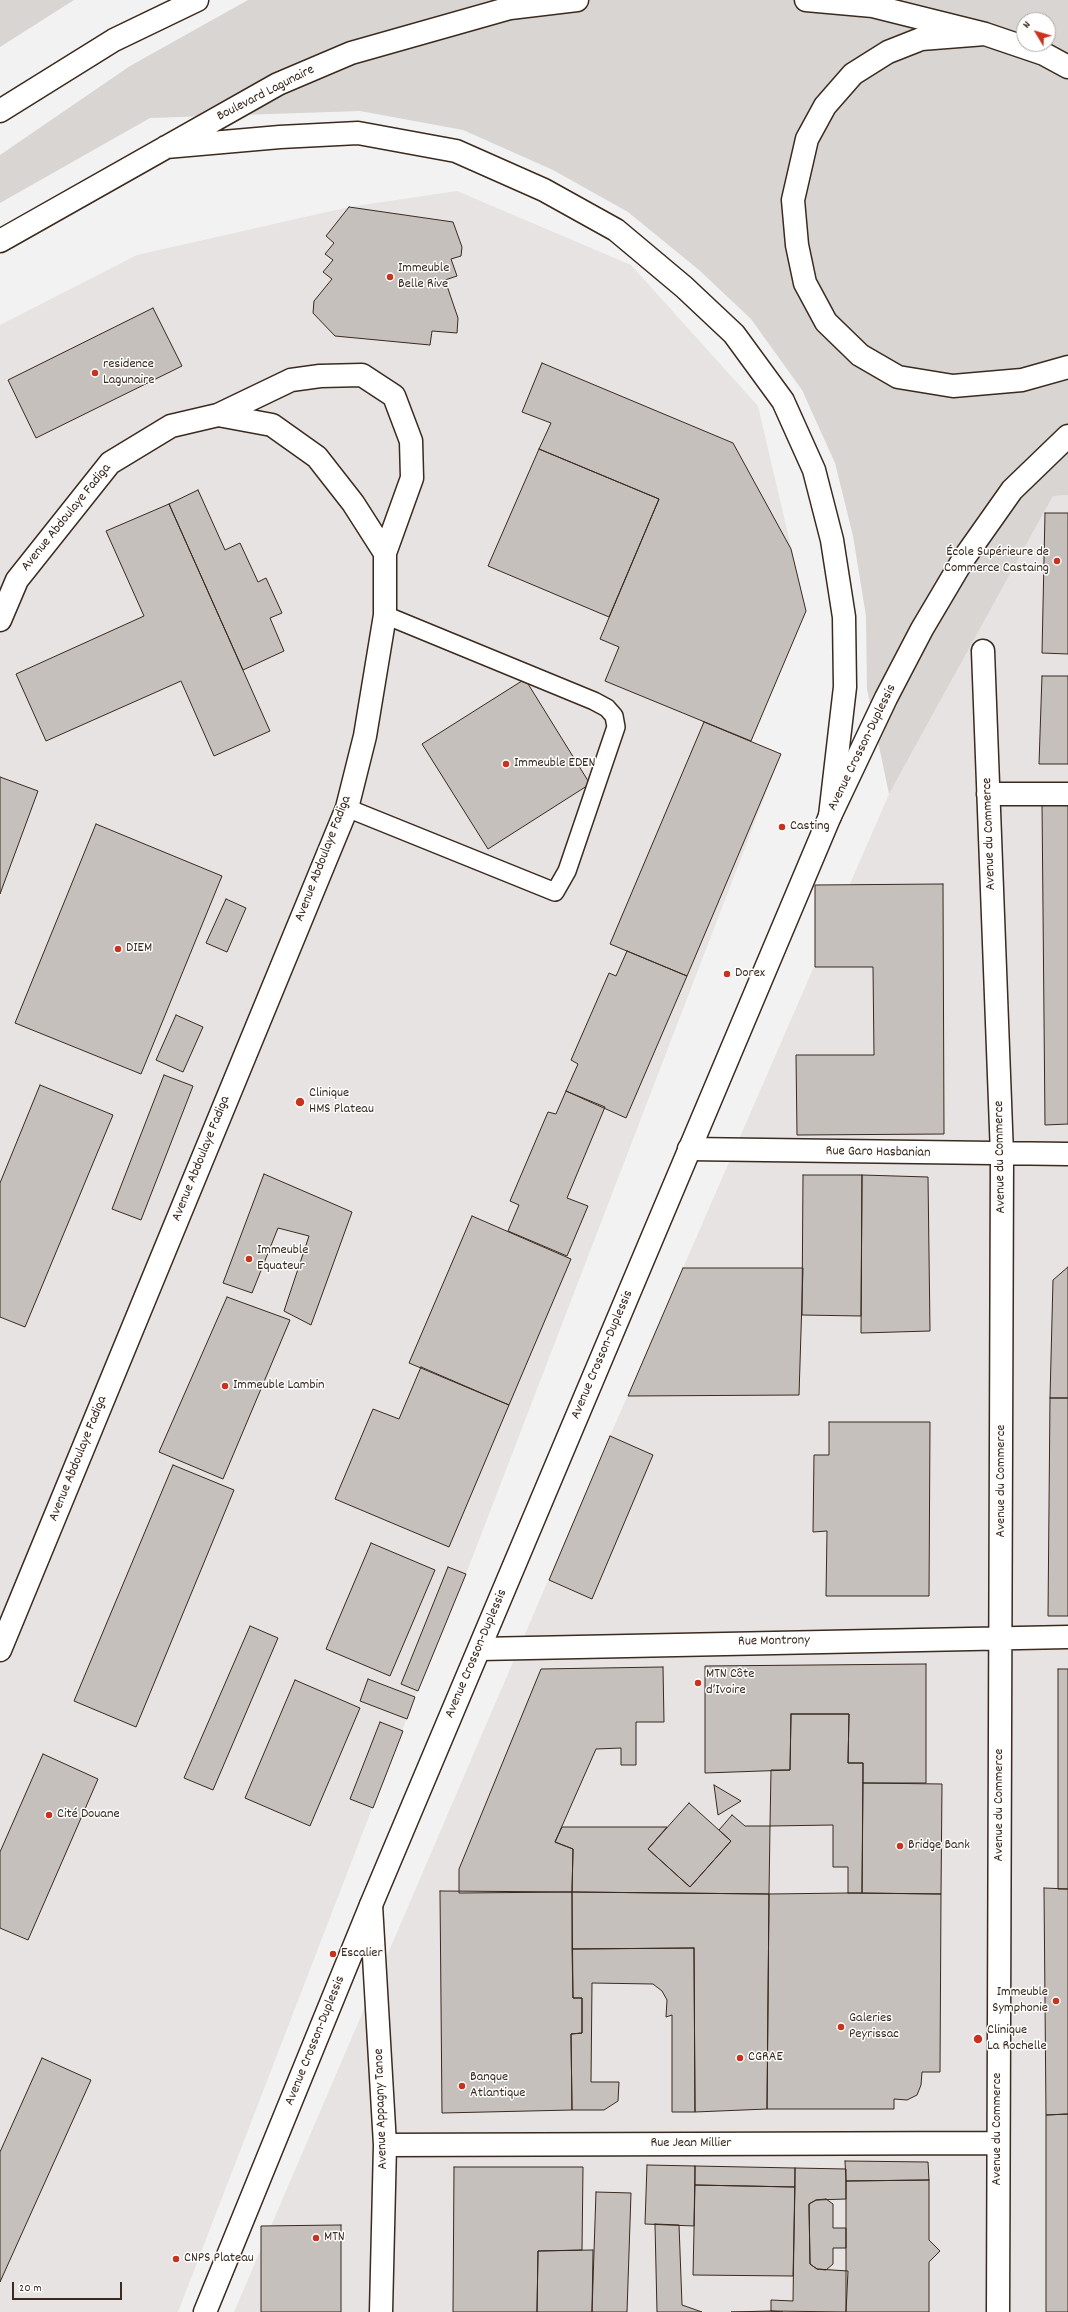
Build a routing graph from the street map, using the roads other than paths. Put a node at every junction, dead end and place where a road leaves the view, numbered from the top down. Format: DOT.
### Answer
graph roads {
  1 [pos="197,0"];
  2 [pos="577,0"];
  3 [pos="806,0"];
  4 [pos="985,34"];
  5 [pos="1068,66"];
  6 [pos="0,111"];
  7 [pos="166,147"];
  8 [pos="0,241"];
  9 [pos="1068,367"];
  10 [pos="218,415"];
  11 [pos="1068,436"];
  12 [pos="385,554"];
  13 [pos="385,615"];
  14 [pos="0,620"];
  15 [pos="983,651"];
  16 [pos="988,794"];
  17 [pos="1068,794"];
  18 [pos="347,808"];
  19 [pos="830,816"];
  20 [pos="688,1149"];
  21 [pos="1068,1154"];
  22 [pos="1002,1155"];
  23 [pos="1002,1637"];
  24 [pos="1068,1637"];
  25 [pos="480,1649"];
  26 [pos="0,1650"];
  27 [pos="371,1905"];
  28 [pos="998,2143"];
  29 [pos="385,2145"];
  30 [pos="205,2312"];
  31 [pos="381,2312"];
  32 [pos="998,2312"];
  1 -- 6 [label="main road"];
  2 -- 7 [label="main road, Boulevard Lagunaire"];
  3 -- 4 [label="main road"];
  4 -- 5 [label="main road"];
  4 -- 9 [label="main road"];
  7 -- 8 [label="main road, Boulevard Lagunaire"];
  7 -- 19 [label="main road"];
  10 -- 12 [label="main road, Avenue Abdoulaye Fadiga"];
  10 -- 12 [label="main road"];
  10 -- 14 [label="main road, Avenue Abdoulaye Fadiga"];
  11 -- 19 [label="main road, Avenue Crosson-Duplessis"];
  12 -- 13 [label="main road, Avenue Abdoulaye Fadiga"];
  13 -- 18 [label="main road, Avenue Abdoulaye Fadiga"];
  13 -- 18 [label="lane"];
  15 -- 16 [label="main road, Avenue du Commerce"];
  16 -- 17 [label="main road"];
  16 -- 22 [label="main road, Avenue du Commerce"];
  18 -- 26 [label="main road, Avenue Abdoulaye Fadiga"];
  19 -- 20 [label="main road, Avenue Crosson-Duplessis"];
  20 -- 22 [label="main road, Rue Garo Hasbanian"];
  20 -- 25 [label="main road, Avenue Crosson-Duplessis"];
  21 -- 22 [label="main road, Rue Garo Hasbanian"];
  22 -- 23 [label="main road, Avenue du Commerce"];
  23 -- 24 [label="main road, Rue Montrony"];
  23 -- 25 [label="main road, Rue Montrony"];
  23 -- 28 [label="main road, Avenue du Commerce"];
  25 -- 27 [label="main road, Avenue Crosson-Duplessis"];
  27 -- 29 [label="main road, Avenue Appagny Tanoe"];
  27 -- 30 [label="main road, Avenue Crosson-Duplessis"];
  28 -- 29 [label="main road, Rue Jean Millier"];
  28 -- 32 [label="main road, Avenue du Commerce"];
  29 -- 31 [label="main road, Avenue Appagny Tanoe"];
}
